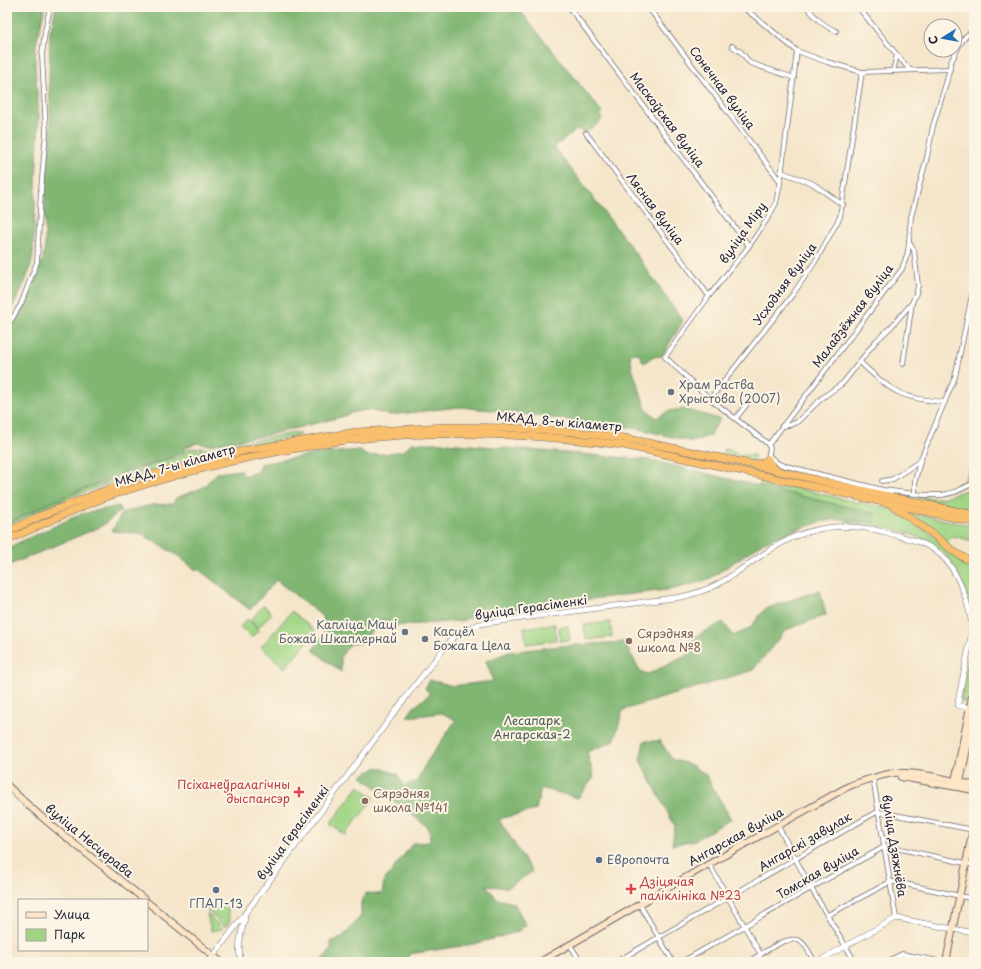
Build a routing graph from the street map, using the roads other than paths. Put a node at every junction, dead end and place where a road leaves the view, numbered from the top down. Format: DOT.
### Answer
graph roads {
  1 [pos="50,7"];
  2 [pos="569,7"];
  3 [pos="648,7"];
  4 [pos="743,7"];
  5 [pos="807,7"];
  6 [pos="858,7"];
  7 [pos="967,7"];
  8 [pos="974,14"];
  9 [pos="974,30"];
  10 [pos="836,31"];
  11 [pos="732,46"];
  12 [pos="797,51"];
  13 [pos="897,55"];
  14 [pos="950,69"];
  15 [pos="910,70"];
  16 [pos="893,71"];
  17 [pos="862,72"];
  18 [pos="794,78"];
  19 [pos="586,133"];
  20 [pos="781,172"];
  21 [pos="780,182"];
  22 [pos="843,205"];
  23 [pos="909,244"];
  24 [pos="749,246"];
  25 [pos="974,285"];
  26 [pos="709,296"];
  27 [pos="912,302"];
  28 [pos="7,327"];
  29 [pos="860,362"];
  30 [pos="903,364"];
  31 [pos="710,399"];
  32 [pos="945,402"];
  33 [pos="747,404"];
  34 [pos="736,418"];
  35 [pos="782,426"];
  36 [pos="357,435"];
  37 [pos="769,444"];
  38 [pos="768,458"];
  39 [pos="920,461"];
  40 [pos="741,462"];
  41 [pos="779,471"];
  42 [pos="882,481"];
  43 [pos="974,483"];
  44 [pos="850,492"];
  45 [pos="915,493"];
  46 [pos="887,503"];
  47 [pos="974,515"];
  48 [pos="974,522"];
  49 [pos="7,532"];
  50 [pos="7,540"];
  51 [pos="974,562"];
  52 [pos="968,606"];
  53 [pos="974,612"];
  54 [pos="972,617"];
  55 [pos="974,687"];
  56 [pos="973,709"];
  57 [pos="974,716"];
  58 [pos="873,778"];
  59 [pos="957,783"];
  60 [pos="7,785"];
  61 [pos="974,785"];
  62 [pos="7,790"];
  63 [pos="974,790"];
  64 [pos="20,798"];
  65 [pos="878,812"];
  66 [pos="778,826"];
  67 [pos="974,828"];
  68 [pos="884,847"];
  69 [pos="795,859"];
  70 [pos="966,863"];
  71 [pos="709,864"];
  72 [pos="974,865"];
  73 [pos="890,882"];
  74 [pos="811,888"];
  75 [pos="959,896"];
  76 [pos="727,898"];
  77 [pos="143,899"];
  78 [pos="974,899"];
  79 [pos="148,903"];
  80 [pos="640,905"];
  81 [pos="246,914"];
  82 [pos="828,915"];
  83 [pos="896,918"];
  84 [pos="744,926"];
  85 [pos="953,928"];
  86 [pos="974,932"];
  87 [pos="659,938"];
  88 [pos="570,945"];
  89 [pos="845,945"];
  90 [pos="761,955"];
  91 [pos="214,956"];
  92 [pos="210,962"];
  93 [pos="221,962"];
  94 [pos="241,962"];
  95 [pos="540,962"];
  96 [pos="581,962"];
  97 [pos="616,962"];
  98 [pos="673,962"];
  99 [pos="682,962"];
  100 [pos="748,962"];
  101 [pos="816,962"];
  102 [pos="855,962"];
  103 [pos="886,962"];
  104 [pos="943,962"];
  105 [pos="946,962"];
  1 -- 28 [label="street"];
  2 -- 24 [label="street, Маскоўская вуліца"];
  3 -- 21 [label="street, Сонечная вуліца"];
  4 -- 12 [label="street"];
  5 -- 10 [label="street"];
  6 -- 13 [label="street"];
  7 -- 8 [label="street"];
  9 -- 14 [label="street, Маладзёжная вуліца"];
  11 -- 18 [label="street"];
  12 -- 17 [label="street"];
  12 -- 18 [label="street, вуліца Міру"];
  13 -- 15 [label="street"];
  13 -- 16 [label="street"];
  14 -- 15 [label="street"];
  14 -- 23 [label="street, Маладзёжная вуліца"];
  15 -- 16 [label="street"];
  16 -- 17 [label="street"];
  17 -- 22 [label="street, Усходняя вуліца"];
  18 -- 20 [label="street, вуліца Міру"];
  19 -- 26 [label="street, Лясная вуліца"];
  20 -- 21 [label="street, вуліца Міру"];
  20 -- 22 [label="street"];
  21 -- 24 [label="street, вуліца Міру"];
  22 -- 31 [label="street, Усходняя вуліца"];
  23 -- 27 [label="street"];
  23 -- 35 [label="street, Маладзёжная вуліца"];
  24 -- 26 [label="street, вуліца Міру"];
  25 -- 32 [label="street"];
  26 -- 31 [label="street, вуліца Міру"];
  27 -- 29 [label="street"];
  27 -- 30 [label="street"];
  29 -- 32 [label="street"];
  29 -- 35 [label="street"];
  31 -- 34 [label="street"];
  32 -- 39 [label="street"];
  33 -- 34 [label="street"];
  34 -- 37 [label="street"];
  35 -- 37 [label="street, Маладзёжная вуліца"];
  36 -- 40 [label="highway, МКАД, 8-ы кіламетр"];
  36 -- 44 [label="highway, МКАД, 8-ы кіламетр"];
  36 -- 49 [label="highway, МКАД, 7-ы кіламетр"];
  36 -- 50 [label="highway, МКАД, 7-ы кіламетр"];
  37 -- 38 [label="street"];
  38 -- 40 [label="highway"];
  38 -- 41 [label="highway"];
  38 -- 45 [label="street"];
  39 -- 42 [label="street"];
  39 -- 45 [label="street"];
  40 -- 41 [label="highway, МКАД, 8-ы кіламетр"];
  41 -- 44 [label="highway, МКАД, 8-ы кіламетр"];
  43 -- 45 [label="street"];
  44 -- 46 [label="highway"];
  44 -- 47 [label="highway"];
  46 -- 48 [label="highway"];
  46 -- 51 [label="highway"];
  52 -- 53 [label="street"];
  52 -- 54 [label="street"];
  52 -- 81 [label="street, вуліца Герасіменкі"];
  54 -- 56 [label="street"];
  55 -- 56 [label="main road"];
  56 -- 59 [label="main road"];
  57 -- 59 [label="main road"];
  58 -- 59 [label="main road, Ангарская вуліца"];
  58 -- 65 [label="street, вуліца Дзяжнёва"];
  58 -- 66 [label="main road, Ангарская вуліца"];
  59 -- 61 [label="main road, Ангарская вуліца"];
  59 -- 63 [label="main road, Ангарская вуліца"];
  60 -- 64 [label="main road"];
  62 -- 64 [label="main road"];
  64 -- 77 [label="main road, вуліца Несцерава"];
  65 -- 67 [label="street"];
  65 -- 68 [label="street, вуліца Дзяжнёва"];
  65 -- 69 [label="street, Ангарскі завулак"];
  66 -- 69 [label="street"];
  66 -- 71 [label="main road, Ангарская вуліца"];
  67 -- 70 [label="main road"];
  68 -- 70 [label="street"];
  68 -- 73 [label="street, вуліца Дзяжнёва"];
  68 -- 74 [label="street, Томская вуліца"];
  69 -- 74 [label="street"];
  69 -- 76 [label="street, Ангарскі завулак"];
  70 -- 72 [label="street"];
  70 -- 75 [label="main road"];
  71 -- 76 [label="street"];
  71 -- 80 [label="main road, Ангарская вуліца"];
  73 -- 75 [label="street"];
  73 -- 82 [label="street"];
  73 -- 83 [label="street, вуліца Дзяжнёва"];
  74 -- 82 [label="street"];
  74 -- 84 [label="street, Томская вуліца"];
  75 -- 78 [label="street"];
  75 -- 85 [label="main road"];
  76 -- 84 [label="street"];
  76 -- 87 [label="street, Ангарскі завулак"];
  79 -- 91 [label="main road"];
  80 -- 87 [label="street"];
  80 -- 88 [label="main road, Ангарская вуліца"];
  81 -- 91 [label="street, вуліца Герасіменкі"];
  81 -- 94 [label="street"];
  82 -- 89 [label="street"];
  83 -- 85 [label="street"];
  83 -- 89 [label="street"];
  84 -- 90 [label="street"];
  84 -- 99 [label="street, Томская вуліца"];
  85 -- 86 [label="street"];
  85 -- 105 [label="main road"];
  87 -- 97 [label="street, Ангарскі завулак"];
  87 -- 98 [label="street"];
  88 -- 95 [label="main road, Ангарская вуліца"];
  88 -- 96 [label="street"];
  89 -- 101 [label="street"];
  89 -- 102 [label="street"];
  90 -- 100 [label="street"];
  90 -- 101 [label="street"];
  91 -- 92 [label="street, вуліца Герасіменкі"];
  91 -- 93 [label="main road"];
  103 -- 104 [label="street"];
}
